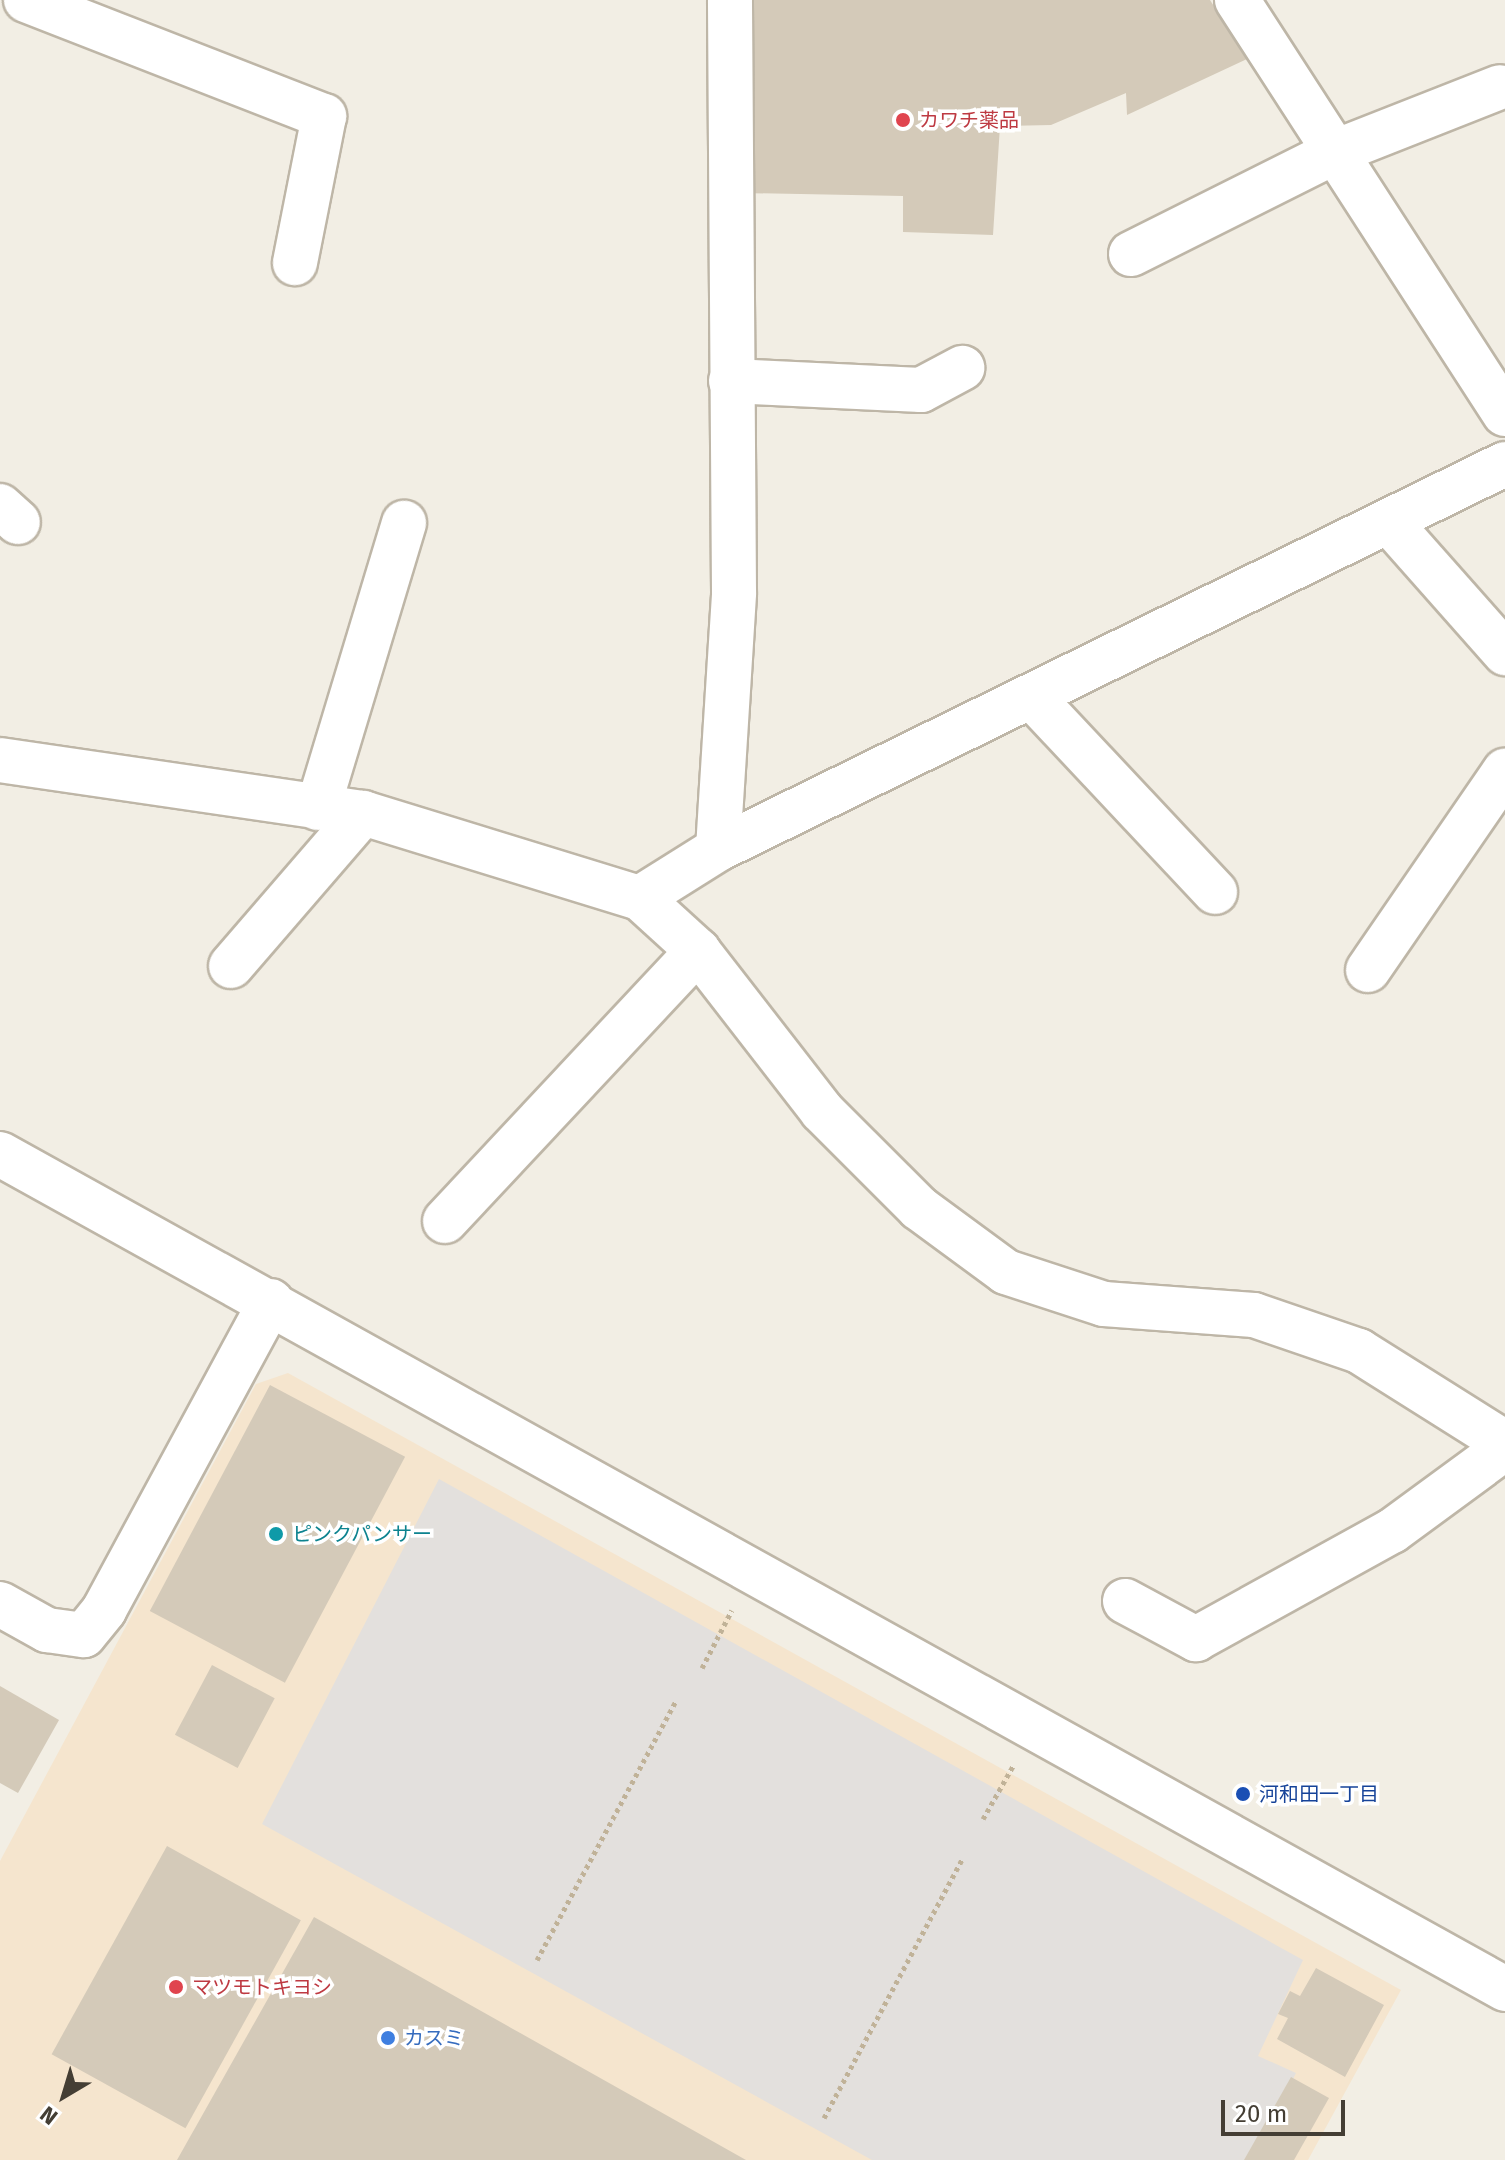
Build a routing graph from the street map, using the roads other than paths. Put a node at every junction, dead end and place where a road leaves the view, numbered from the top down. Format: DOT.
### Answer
graph roads {
  1 [pos="26,0"];
  2 [pos="730,0"];
  3 [pos="1237,0"];
  4 [pos="1500,87"];
  5 [pos="1335,152"];
  6 [pos="1131,254"];
  7 [pos="295,263"];
  8 [pos="962,368"];
  9 [pos="731,381"];
  10 [pos="1505,414"];
  11 [pos="1505,464"];
  12 [pos="404,523"];
  13 [pos="1390,523"];
  14 [pos="1505,653"];
  15 [pos="1033,698"];
  16 [pos="0,760"];
  17 [pos="1505,771"];
  18 [pos="318,808"];
  19 [pos="363,813"];
  20 [pos="718,849"];
  21 [pos="1215,892"];
  22 [pos="640,898"];
  23 [pos="698,951"];
  24 [pos="231,966"];
  25 [pos="1368,970"];
  26 [pos="0,1154"];
  27 [pos="445,1221"];
  28 [pos="271,1301"];
  29 [pos="1505,1446"];
  30 [pos="1125,1601"];
  31 [pos="0,1604"];
  32 [pos="1505,1989"];
  1 -- 7 [label="street"];
  2 -- 9 [label="street"];
  3 -- 5 [label="street"];
  4 -- 5 [label="street"];
  5 -- 6 [label="street"];
  5 -- 10 [label="street"];
  8 -- 9 [label="street"];
  9 -- 20 [label="street"];
  11 -- 13 [label="street"];
  12 -- 18 [label="street"];
  13 -- 14 [label="street"];
  13 -- 15 [label="street"];
  15 -- 20 [label="street"];
  15 -- 21 [label="street"];
  16 -- 18 [label="street"];
  17 -- 25 [label="street"];
  18 -- 19 [label="street"];
  19 -- 22 [label="street"];
  19 -- 24 [label="street"];
  20 -- 22 [label="street"];
  22 -- 23 [label="street"];
  23 -- 27 [label="street"];
  23 -- 29 [label="street"];
  26 -- 28 [label="street"];
  28 -- 31 [label="street"];
  28 -- 32 [label="street"];
  29 -- 30 [label="street"];
}
